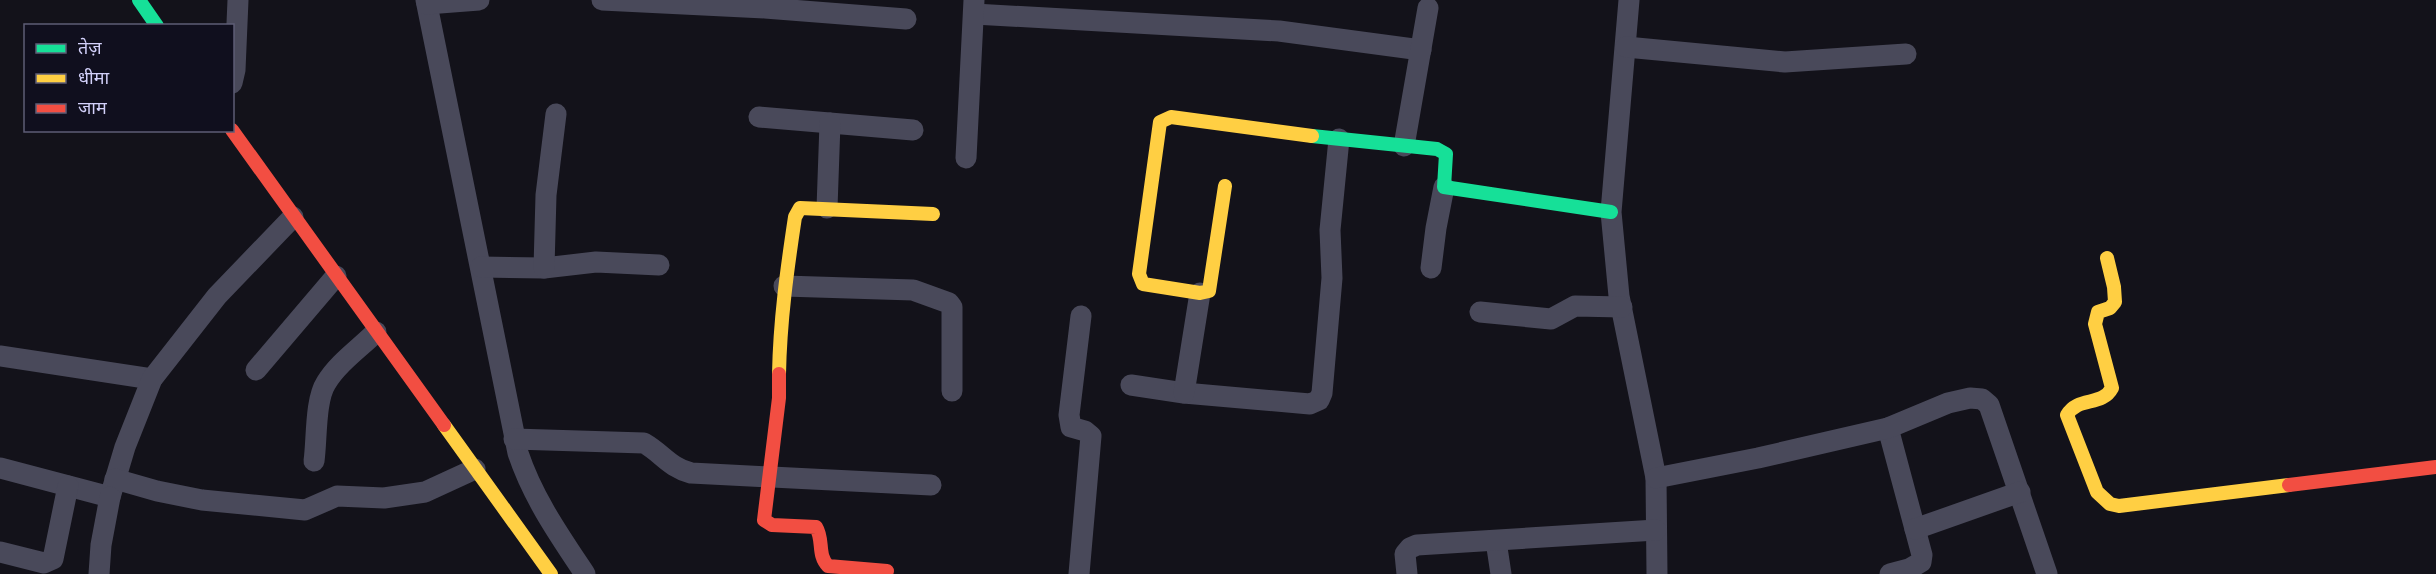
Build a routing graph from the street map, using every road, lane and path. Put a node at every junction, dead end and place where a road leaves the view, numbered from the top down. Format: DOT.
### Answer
graph roads {
  1 [pos="139,0"];
  2 [pos="238,0"];
  3 [pos="478,0"];
  4 [pos="602,0"];
  5 [pos="1629,0"];
  6 [pos="426,2"];
  7 [pos="974,7"];
  8 [pos="1428,8"];
  9 [pos="906,19"];
  10 [pos="156,24"];
  11 [pos="1626,47"];
  12 [pos="1421,50"];
  13 [pos="1906,54"];
  14 [pos="234,74"];
  15 [pos="556,114"];
  16 [pos="759,117"];
  17 [pos="830,123"];
  18 [pos="913,130"];
  19 [pos="233,132"];
  20 [pos="1339,139"];
  21 [pos="1404,146"];
  22 [pos="966,158"];
  23 [pos="1225,186"];
  24 [pos="1444,187"];
  25 [pos="827,208"];
  26 [pos="1611,212"];
  27 [pos="933,214"];
  28 [pos="293,217"];
  29 [pos="2107,258"];
  30 [pos="659,265"];
  31 [pos="481,267"];
  32 [pos="544,268"];
  33 [pos="1431,268"];
  34 [pos="336,276"];
  35 [pos="784,286"];
  36 [pos="1200,293"];
  37 [pos="1622,307"];
  38 [pos="1480,312"];
  39 [pos="1081,316"];
  40 [pos="376,333"];
  41 [pos="0,356"];
  42 [pos="256,370"];
  43 [pos="152,379"];
  44 [pos="1131,385"];
  45 [pos="952,391"];
  46 [pos="1184,393"];
  47 [pos="1888,428"];
  48 [pos="514,439"];
  49 [pos="314,461"];
  50 [pos="2436,467"];
  51 [pos="0,468"];
  52 [pos="475,469"];
  53 [pos="767,478"];
  54 [pos="1656,478"];
  55 [pos="931,485"];
  56 [pos="68,486"];
  57 [pos="113,488"];
  58 [pos="2020,492"];
  59 [pos="1915,529"];
  60 [pos="1656,530"];
  61 [pos="1496,541"];
  62 [pos="0,552"];
  63 [pos="886,571"];
  64 [pos="99,574"];
  65 [pos="551,574"];
  66 [pos="585,574"];
  67 [pos="1079,574"];
  68 [pos="1407,574"];
  69 [pos="1501,574"];
  70 [pos="1657,574"];
  71 [pos="1890,574"];
  72 [pos="2047,574"];
  1 -- 10 [label="main road"];
  2 -- 14 [label="street"];
  3 -- 6 [label="street"];
  4 -- 9 [label="street"];
  5 -- 11 [label="street"];
  6 -- 31 [label="street"];
  7 -- 12 [label="street"];
  7 -- 22 [label="street"];
  8 -- 12 [label="street"];
  11 -- 13 [label="street"];
  11 -- 26 [label="street"];
  12 -- 21 [label="street"];
  15 -- 32 [label="street"];
  16 -- 17 [label="street"];
  17 -- 18 [label="street"];
  17 -- 25 [label="street"];
  19 -- 28 [label="main road"];
  20 -- 21 [label="main road"];
  20 -- 36 [label="main road"];
  20 -- 46 [label="street"];
  21 -- 24 [label="main road"];
  23 -- 36 [label="main road"];
  24 -- 26 [label="main road"];
  24 -- 33 [label="street"];
  25 -- 27 [label="main road"];
  25 -- 35 [label="main road"];
  26 -- 37 [label="street"];
  28 -- 34 [label="main road"];
  28 -- 43 [label="street"];
  29 -- 50 [label="main road"];
  30 -- 32 [label="street"];
  31 -- 32 [label="street"];
  31 -- 48 [label="street"];
  34 -- 40 [label="main road"];
  34 -- 42 [label="street"];
  35 -- 45 [label="street"];
  35 -- 53 [label="main road"];
  36 -- 46 [label="street"];
  37 -- 38 [label="street"];
  37 -- 54 [label="street"];
  39 -- 67 [label="street"];
  40 -- 49 [label="street"];
  40 -- 52 [label="main road"];
  41 -- 43 [label="street"];
  43 -- 57 [label="street"];
  44 -- 46 [label="street"];
  47 -- 54 [label="street"];
  47 -- 58 [label="street"];
  47 -- 59 [label="street"];
  48 -- 53 [label="street"];
  48 -- 66 [label="street"];
  51 -- 56 [label="street"];
  52 -- 57 [label="street"];
  52 -- 65 [label="main road"];
  53 -- 55 [label="street"];
  53 -- 63 [label="main road"];
  54 -- 60 [label="street"];
  56 -- 57 [label="street"];
  56 -- 62 [label="street"];
  57 -- 64 [label="street"];
  58 -- 59 [label="street"];
  58 -- 72 [label="street"];
  59 -- 71 [label="street"];
  60 -- 61 [label="street"];
  60 -- 70 [label="street"];
  61 -- 68 [label="street"];
  61 -- 69 [label="street"];
}
